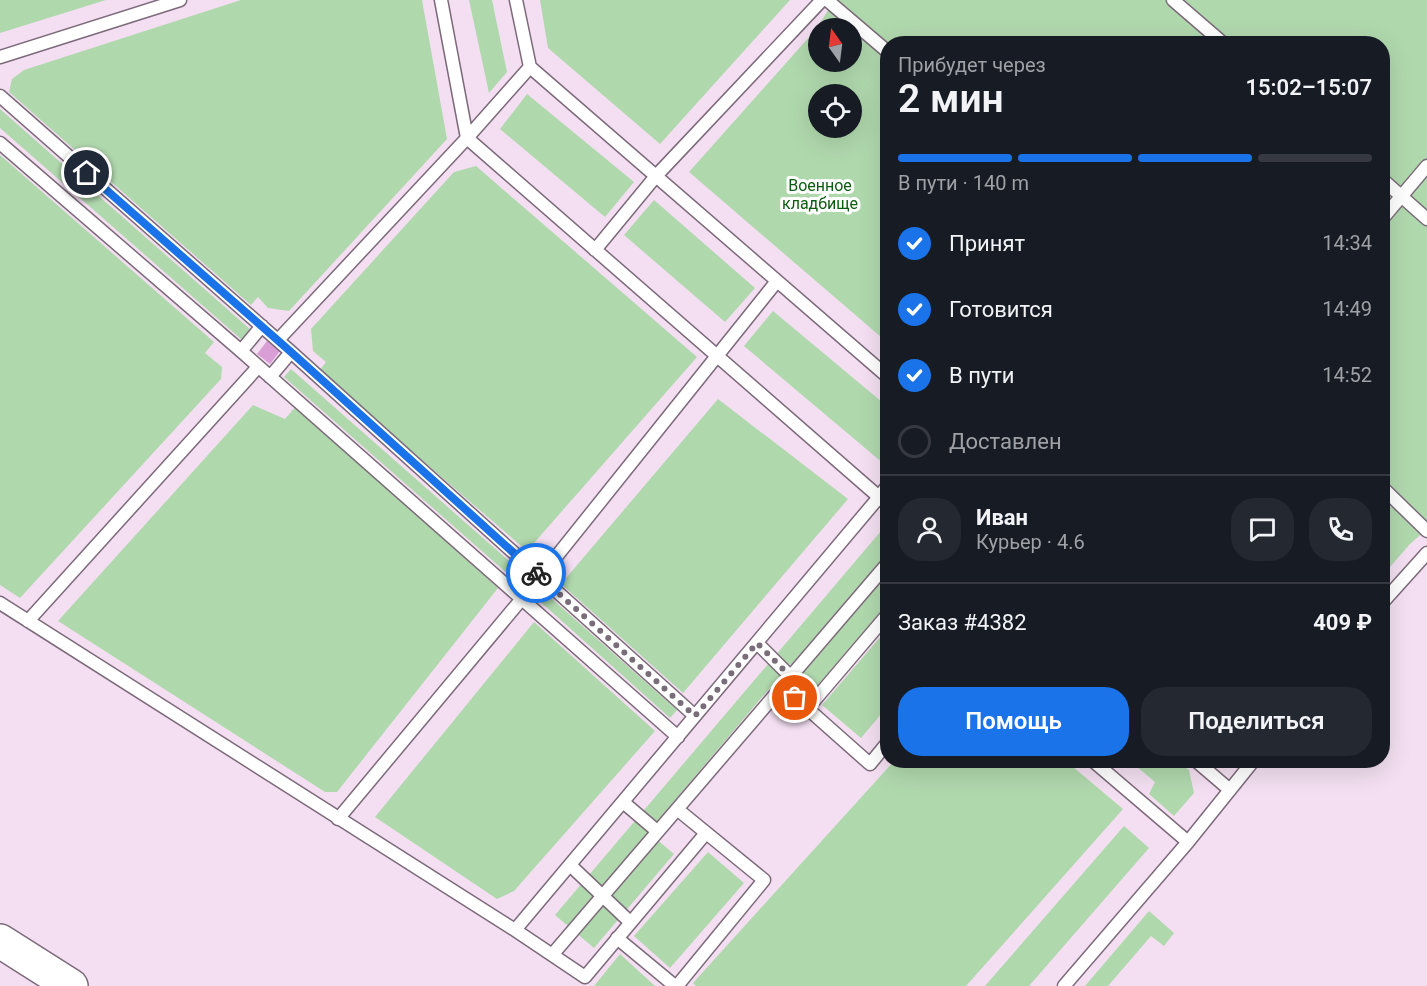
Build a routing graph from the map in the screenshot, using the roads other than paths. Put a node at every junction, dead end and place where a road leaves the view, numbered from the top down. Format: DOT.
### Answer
graph roads {
  1 [pos="180,0"];
  2 [pos="441,0"];
  3 [pos="516,0"];
  4 [pos="822,0"];
  5 [pos="827,0"];
  6 [pos="1173,0"];
  7 [pos="1215,36"];
  8 [pos="880,45"];
  9 [pos="0,57"];
  10 [pos="530,67"];
  11 [pos="0,96"];
  12 [pos="467,138"];
  13 [pos="0,142"];
  14 [pos="1427,166"];
  15 [pos="656,176"];
  16 [pos="1390,186"];
  17 [pos="1402,196"];
  18 [pos="1390,210"];
  19 [pos="1427,219"];
  20 [pos="595,250"];
  21 [pos="777,281"];
  22 [pos="262,326"];
  23 [pos="278,340"];
  24 [pos="241,351"];
  25 [pos="291,352"];
  26 [pos="717,356"];
  27 [pos="258,367"];
  28 [pos="880,370"];
  29 [pos="270,377"];
  30 [pos="1390,495"];
  31 [pos="880,498"];
  32 [pos="880,504"];
  33 [pos="1427,531"];
  34 [pos="1427,553"];
  35 [pos="880,572"];
  36 [pos="540,577"];
  37 [pos="1390,594"];
  38 [pos="523,598"];
  39 [pos="0,603"];
  40 [pos="28,621"];
  41 [pos="880,623"];
  42 [pos="757,643"];
  43 [pos="791,677"];
  44 [pos="782,686"];
  45 [pos="807,709"];
  46 [pos="695,716"];
  47 [pos="678,737"];
  48 [pos="880,752"];
  49 [pos="1101,768"];
  50 [pos="1204,768"];
  51 [pos="1248,768"];
  52 [pos="1230,790"];
  53 [pos="623,802"];
  54 [pos="677,809"];
  55 [pos="338,819"];
  56 [pos="657,831"];
  57 [pos="706,833"];
  58 [pos="1188,842"];
  59 [pos="570,865"];
  60 [pos="602,896"];
  61 [pos="630,922"];
  62 [pos="515,930"];
  63 [pos="617,938"];
  64 [pos="0,941"];
  65 [pos="552,955"];
  66 [pos="71,986"];
  67 [pos="676,986"];
  68 [pos="1064,986"];
  1 -- 9 [label="lane"];
  2 -- 12 [label="lane"];
  3 -- 10 [label="lane"];
  4 -- 15 [label="lane"];
  5 -- 8 [label="lane"];
  6 -- 7 [label="lane"];
  10 -- 12 [label="lane"];
  10 -- 15 [label="lane"];
  11 -- 22 [label="lane"];
  12 -- 20 [label="lane"];
  12 -- 23 [label="lane"];
  13 -- 24 [label="lane"];
  14 -- 17 [label="lane"];
  15 -- 20 [label="lane"];
  15 -- 21 [label="lane"];
  16 -- 17 [label="lane"];
  17 -- 18 [label="lane"];
  17 -- 19 [label="lane"];
  20 -- 26 [label="lane"];
  21 -- 26 [label="lane"];
  21 -- 28 [label="lane"];
  22 -- 23 [label="lane"];
  22 -- 24 [label="lane"];
  23 -- 25 [label="lane"];
  24 -- 27 [label="lane"];
  25 -- 29 [label="lane"];
  25 -- 36 [label="lane"];
  26 -- 31 [label="lane"];
  26 -- 36 [label="lane"];
  27 -- 29 [label="lane"];
  27 -- 40 [label="lane"];
  29 -- 38 [label="lane"];
  30 -- 33 [label="lane"];
  32 -- 42 [label="lane"];
  34 -- 37 [label="lane"];
  35 -- 43 [label="lane"];
  36 -- 38 [label="lane"];
  36 -- 46 [label="lane"];
  38 -- 47 [label="lane"];
  38 -- 55 [label="lane"];
  39 -- 40 [label="lane"];
  40 -- 55 [label="lane"];
  41 -- 45 [label="lane"];
  42 -- 43 [label="lane"];
  42 -- 46 [label="lane"];
  43 -- 44 [label="lane"];
  44 -- 45 [label="lane"];
  44 -- 54 [label="lane"];
  45 -- 48 [label="lane"];
  46 -- 47 [label="lane"];
  47 -- 53 [label="lane"];
  49 -- 58 [label="lane"];
  50 -- 52 [label="lane"];
  51 -- 52 [label="lane"];
  52 -- 58 [label="lane"];
  53 -- 56 [label="lane"];
  53 -- 59 [label="lane"];
  54 -- 56 [label="lane"];
  54 -- 57 [label="lane"];
  55 -- 62 [label="lane"];
  56 -- 60 [label="lane"];
  57 -- 61 [label="lane"];
  57 -- 67 [label="lane"];
  58 -- 68 [label="lane"];
  59 -- 60 [label="lane"];
  59 -- 62 [label="lane"];
  60 -- 61 [label="lane"];
  60 -- 65 [label="lane"];
  61 -- 63 [label="lane"];
  62 -- 65 [label="lane"];
  63 -- 65 [label="lane"];
  63 -- 67 [label="lane"];
  64 -- 66 [label="main road"];
}
